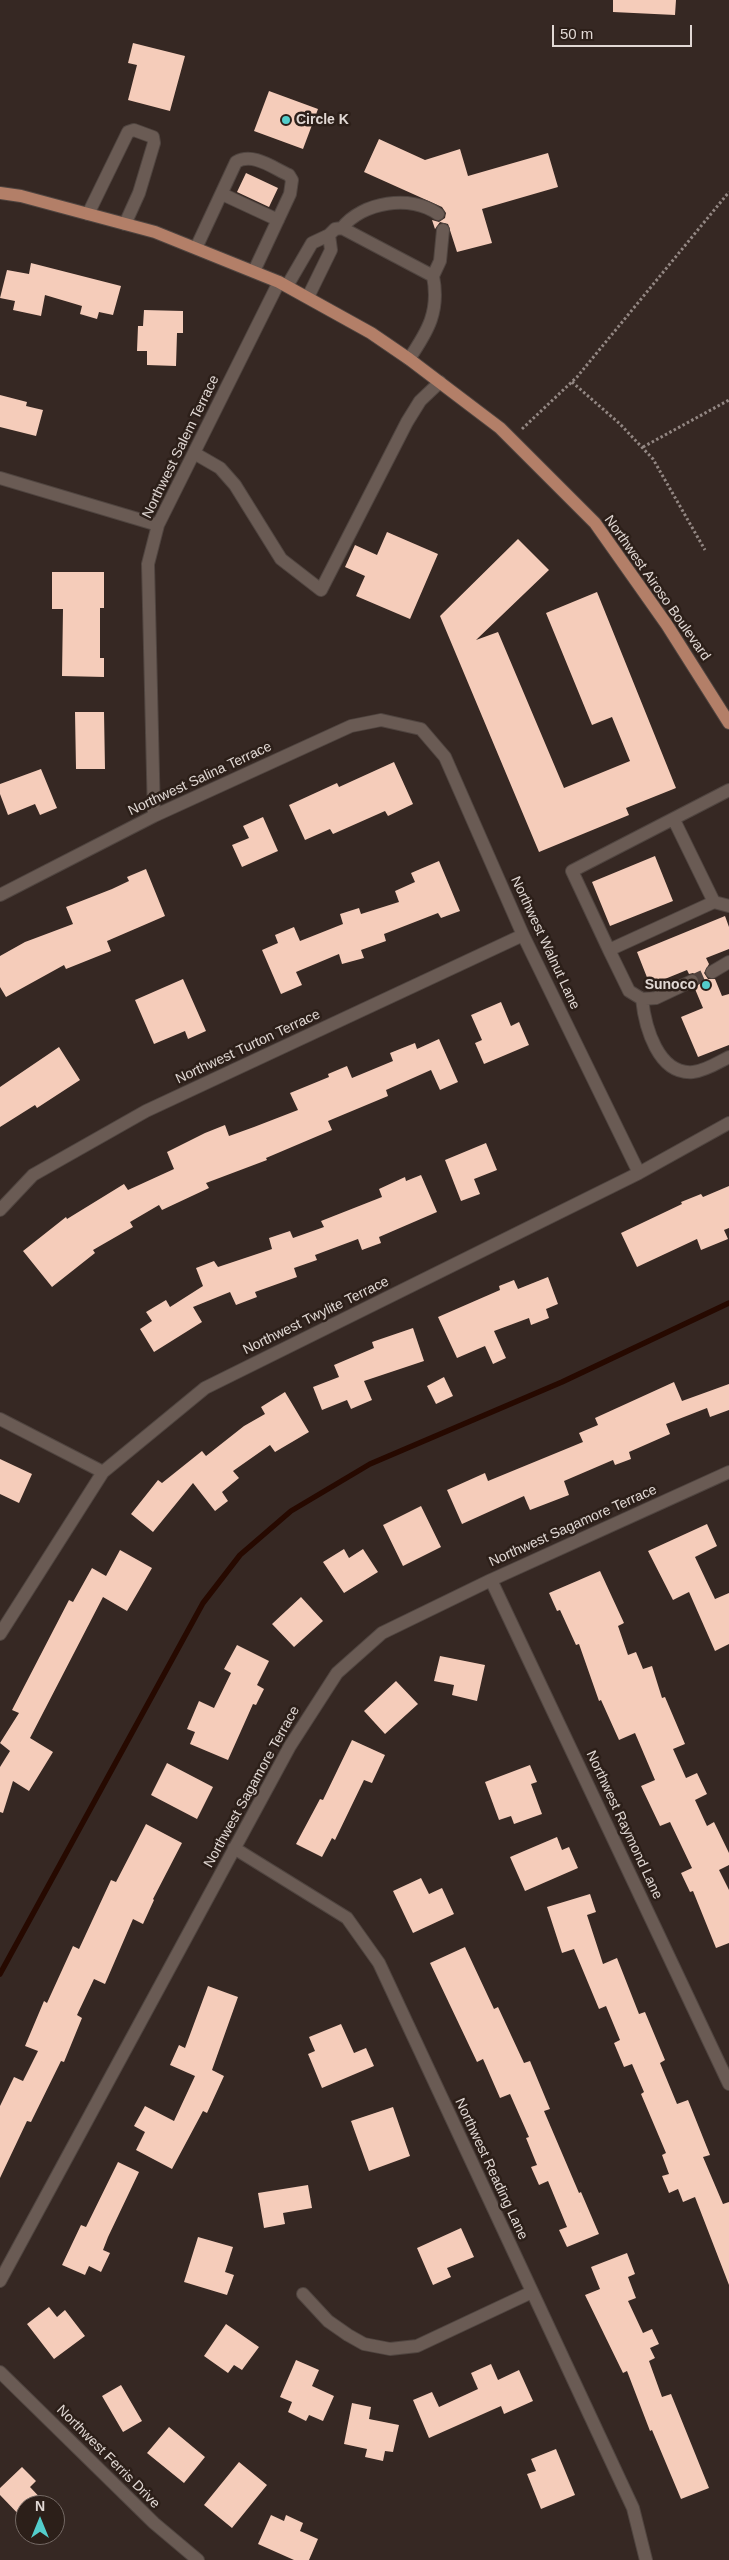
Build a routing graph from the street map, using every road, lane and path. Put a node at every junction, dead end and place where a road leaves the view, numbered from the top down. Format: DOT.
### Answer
graph roads {
  1 [pos="729,192"];
  2 [pos="0,193"];
  3 [pos="222,194"];
  4 [pos="88,214"];
  5 [pos="438,214"];
  6 [pos="278,220"];
  7 [pos="125,224"];
  8 [pos="342,228"];
  9 [pos="443,230"];
  10 [pos="329,235"];
  11 [pos="196,248"];
  12 [pos="254,271"];
  13 [pos="433,276"];
  14 [pos="283,284"];
  15 [pos="308,298"];
  16 [pos="409,359"];
  17 [pos="440,382"];
  18 [pos="572,382"];
  19 [pos="729,400"];
  20 [pos="510,439"];
  21 [pos="642,447"];
  22 [pos="194,453"];
  23 [pos="0,478"];
  24 [pos="158,526"];
  25 [pos="705,550"];
  26 [pos="729,723"];
  27 [pos="421,729"];
  28 [pos="729,790"];
  29 [pos="154,816"];
  30 [pos="674,820"];
  31 [pos="0,895"];
  32 [pos="714,902"];
  33 [pos="729,906"];
  34 [pos="523,935"];
  35 [pos="609,950"];
  36 [pos="729,962"];
  37 [pos="712,972"];
  38 [pos="692,981"];
  39 [pos="642,1000"];
  40 [pos="729,1057"];
  41 [pos="729,1123"];
  42 [pos="639,1173"];
  43 [pos="0,1210"];
  44 [pos="0,1419"];
  45 [pos="103,1472"];
  46 [pos="729,1472"];
  47 [pos="491,1580"];
  48 [pos="0,1634"];
  49 [pos="234,1848"];
  50 [pos="729,2084"];
  51 [pos="0,2281"];
  52 [pos="532,2292"];
  53 [pos="303,2294"];
  54 [pos="0,2372"];
  55 [pos="198,2560"];
  56 [pos="646,2560"];
  1 -- 18 [label="path"];
  2 -- 4 [label="main road, Northwest Airoso Boulevard"];
  3 -- 6 [label="street"];
  3 -- 6 [label="street"];
  3 -- 11 [label="street"];
  4 -- 7 [label="main road, Northwest Airoso Boulevard"];
  4 -- 7 [label="street"];
  5 -- 8 [label="street, Northwest Salem Terrace"];
  6 -- 12 [label="street"];
  7 -- 11 [label="main road, Northwest Airoso Boulevard"];
  8 -- 10 [label="street, Northwest Salem Terrace"];
  8 -- 13 [label="street"];
  9 -- 13 [label="street"];
  10 -- 14 [label="street, Northwest Salem Terrace"];
  10 -- 15 [label="street"];
  11 -- 12 [label="main road, Northwest Airoso Boulevard"];
  12 -- 14 [label="main road, Northwest Airoso Boulevard"];
  13 -- 16 [label="street"];
  14 -- 15 [label="main road, Northwest Airoso Boulevard"];
  14 -- 22 [label="street, Northwest Salem Terrace"];
  15 -- 16 [label="main road, Northwest Airoso Boulevard"];
  16 -- 17 [label="main road, Northwest Airoso Boulevard"];
  17 -- 20 [label="main road, Northwest Airoso Boulevard"];
  17 -- 22 [label="street"];
  18 -- 20 [label="path"];
  18 -- 21 [label="path"];
  19 -- 21 [label="path"];
  20 -- 26 [label="main road, Northwest Airoso Boulevard"];
  21 -- 25 [label="path"];
  22 -- 24 [label="street, Northwest Salem Terrace"];
  23 -- 24 [label="street"];
  24 -- 29 [label="street, Northwest Salem Terrace"];
  27 -- 29 [label="street, Northwest Salina Terrace"];
  27 -- 34 [label="street, Northwest Walnut Lane"];
  28 -- 30 [label="street"];
  29 -- 31 [label="street, Northwest Salina Terrace"];
  30 -- 32 [label="street"];
  30 -- 35 [label="street"];
  32 -- 33 [label="street"];
  32 -- 35 [label="street"];
  34 -- 42 [label="street, Northwest Walnut Lane"];
  34 -- 43 [label="street, Northwest Turton Terrace"];
  35 -- 39 [label="street"];
  36 -- 37 [label="street"];
  38 -- 39 [label="street"];
  39 -- 40 [label="street"];
  41 -- 42 [label="street, Northwest Twylite Terrace"];
  42 -- 45 [label="street, Northwest Twylite Terrace"];
  44 -- 45 [label="street"];
  45 -- 48 [label="street, Northwest Twylite Terrace"];
  46 -- 47 [label="street, Northwest Sagamore Terrace"];
  47 -- 49 [label="street, Northwest Sagamore Terrace"];
  47 -- 50 [label="street, Northwest Raymond Lane"];
  49 -- 51 [label="street, Northwest Sagamore Terrace"];
  49 -- 52 [label="street, Northwest Reading Lane"];
  52 -- 53 [label="street"];
  52 -- 56 [label="street, Northwest Reading Lane"];
  54 -- 55 [label="street, Northwest Ferris Drive"];
}
